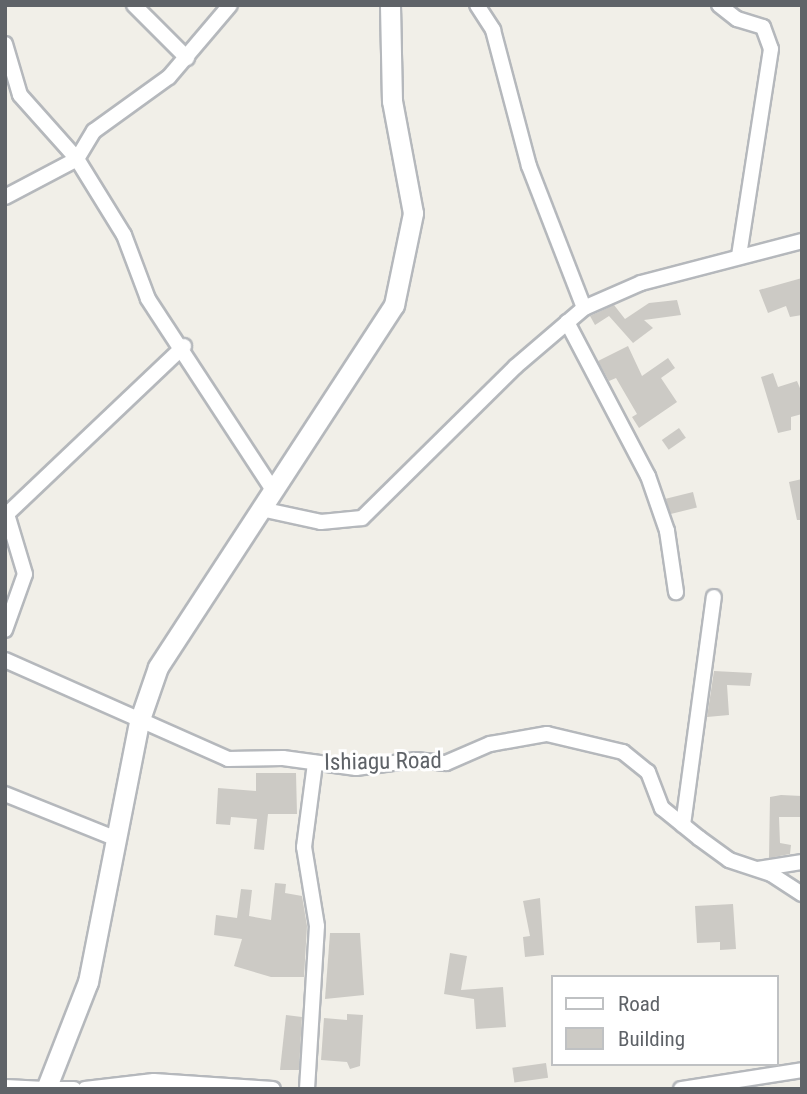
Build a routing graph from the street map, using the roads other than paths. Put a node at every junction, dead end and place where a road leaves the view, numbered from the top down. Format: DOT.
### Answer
graph roads {
  1 [pos="134,5"];
  2 [pos="230,5"];
  3 [pos="390,5"];
  4 [pos="477,5"];
  5 [pos="719,5"];
  6 [pos="5,44"];
  7 [pos="187,58"];
  8 [pos="77,159"];
  9 [pos="5,197"];
  10 [pos="802,241"];
  11 [pos="739,256"];
  12 [pos="584,308"];
  13 [pos="567,322"];
  14 [pos="184,346"];
  15 [pos="273,489"];
  16 [pos="261,509"];
  17 [pos="676,592"];
  18 [pos="714,597"];
  19 [pos="5,630"];
  20 [pos="5,660"];
  21 [pos="139,722"];
  22 [pos="315,763"];
  23 [pos="5,794"];
  24 [pos="683,825"];
  25 [pos="117,839"];
  26 [pos="802,862"];
  27 [pos="755,869"];
  28 [pos="802,894"];
  29 [pos="802,1070"];
  30 [pos="5,1087"];
  31 [pos="47,1089"];
  32 [pos="74,1089"];
  33 [pos="85,1089"];
  34 [pos="273,1089"];
  35 [pos="307,1089"];
  36 [pos="681,1089"];
  1 -- 7 [label="street"];
  2 -- 7 [label="street"];
  3 -- 15 [label="main road"];
  4 -- 12 [label="street"];
  5 -- 11 [label="street"];
  6 -- 8 [label="street"];
  7 -- 8 [label="street"];
  8 -- 9 [label="street"];
  8 -- 14 [label="street"];
  10 -- 11 [label="street"];
  11 -- 12 [label="street"];
  12 -- 13 [label="street"];
  13 -- 16 [label="street"];
  13 -- 17 [label="street"];
  14 -- 15 [label="street"];
  14 -- 19 [label="street"];
  15 -- 16 [label="main road"];
  16 -- 21 [label="main road"];
  18 -- 24 [label="street"];
  20 -- 21 [label="street, Ishiagu Road"];
  21 -- 22 [label="street, Ishiagu Road"];
  21 -- 25 [label="main road"];
  22 -- 24 [label="street, Ishiagu Road"];
  22 -- 35 [label="street"];
  23 -- 25 [label="street"];
  24 -- 27 [label="street, Ishiagu Road"];
  25 -- 31 [label="main road"];
  26 -- 27 [label="street"];
  27 -- 28 [label="street, Ishiagu Road"];
  29 -- 36 [label="street"];
  30 -- 31 [label="street"];
  31 -- 32 [label="street"];
  33 -- 34 [label="street"];
}
